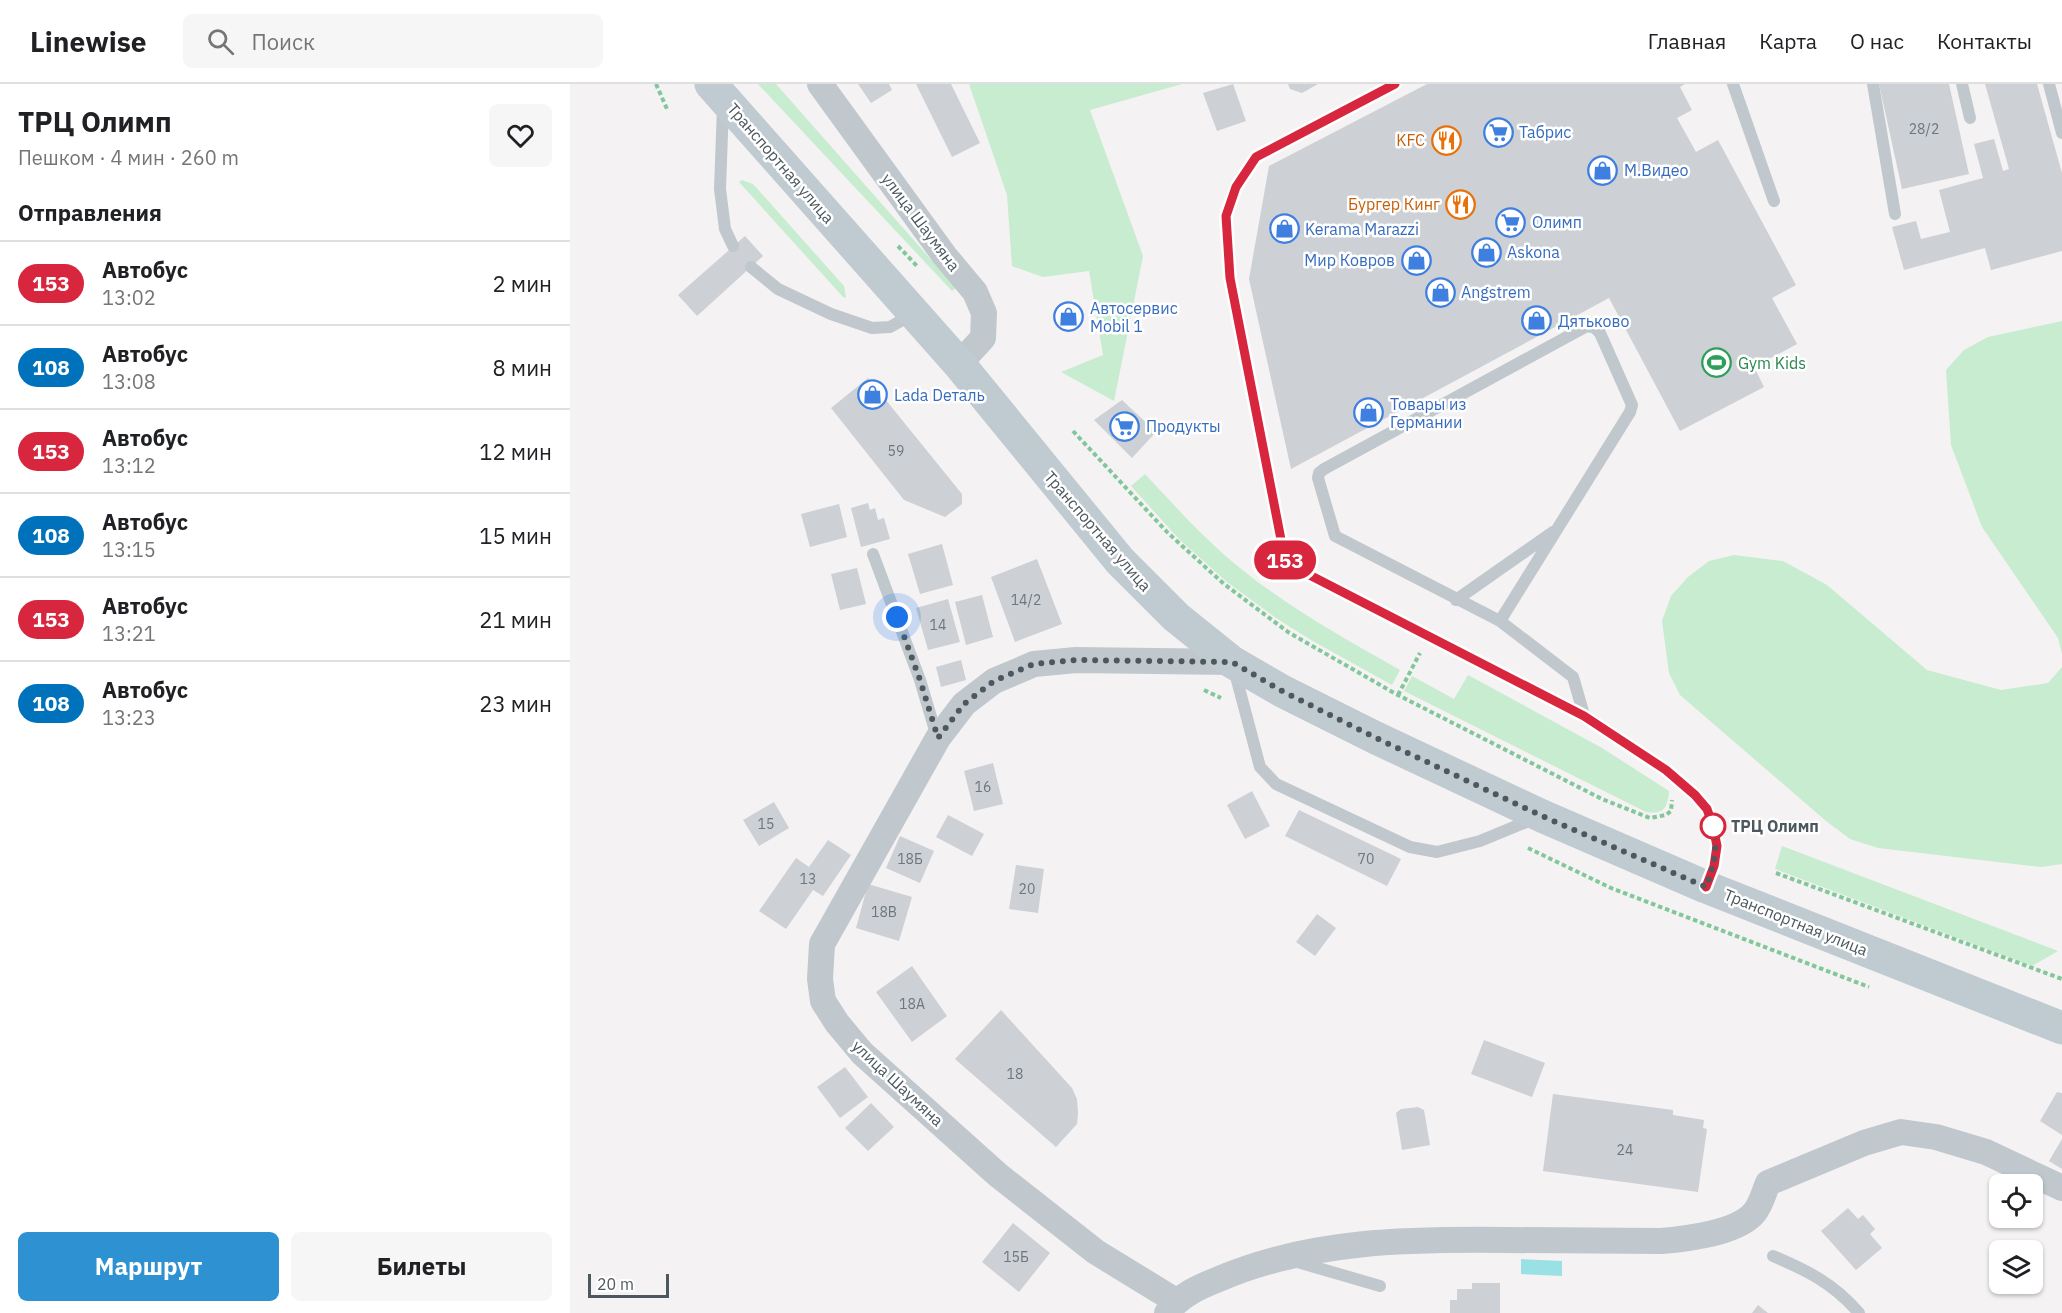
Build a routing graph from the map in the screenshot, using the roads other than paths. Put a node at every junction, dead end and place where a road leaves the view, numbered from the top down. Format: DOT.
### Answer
graph roads {
  1 [pos="820,84"];
  2 [pos="1395,84"];
  3 [pos="1733,84"];
  4 [pos="1873,84"];
  5 [pos="1962,84"];
  6 [pos="2049,84"];
  7 [pos="717,90"];
  8 [pos="1970,118"];
  9 [pos="2062,133"];
  10 [pos="1774,201"];
  11 [pos="1895,214"];
  12 [pos="734,246"];
  13 [pos="751,267"];
  14 [pos="914,314"];
  15 [pos="959,364"];
  16 [pos="1559,528"];
  17 [pos="873,554"];
  18 [pos="1456,600"];
  19 [pos="1500,621"];
  20 [pos="1232,662"];
  21 [pos="1584,716"];
  22 [pos="938,738"];
  23 [pos="1542,816"];
  24 [pos="1706,887"];
  25 [pos="2062,1028"];
  26 [pos="2062,1188"];
  27 [pos="1773,1256"];
  28 [pos="1281,1257"];
  29 [pos="1380,1286"];
  30 [pos="1171,1307"];
  31 [pos="1859,1313"];
  1 -- 15 [label="street, улица Шаумяна"];
  2 -- 21 [label="lane"];
  3 -- 10 [label="lane"];
  4 -- 11 [label="lane"];
  5 -- 8 [label="lane"];
  6 -- 9 [label="lane"];
  7 -- 12 [label="lane"];
  7 -- 14 [label="main road, Транспортная улица"];
  13 -- 14 [label="lane"];
  14 -- 15 [label="main road, Транспортная улица"];
  15 -- 20 [label="main road, Транспортная улица"];
  16 -- 18 [label="lane"];
  16 -- 18 [label="lane"];
  16 -- 19 [label="lane"];
  17 -- 22 [label="lane"];
  18 -- 19 [label="lane"];
  19 -- 21 [label="lane"];
  20 -- 22 [label="street, улица Шаумяна"];
  20 -- 23 [label="main road, Транспортная улица"];
  20 -- 23 [label="lane"];
  21 -- 24 [label="lane"];
  22 -- 30 [label="street, улица Шаумяна"];
  23 -- 24 [label="main road, Транспортная улица"];
  24 -- 25 [label="main road, Транспортная улица"];
  26 -- 28 [label="street"];
  27 -- 31 [label="lane"];
  28 -- 29 [label="lane"];
  28 -- 30 [label="street"];
}
